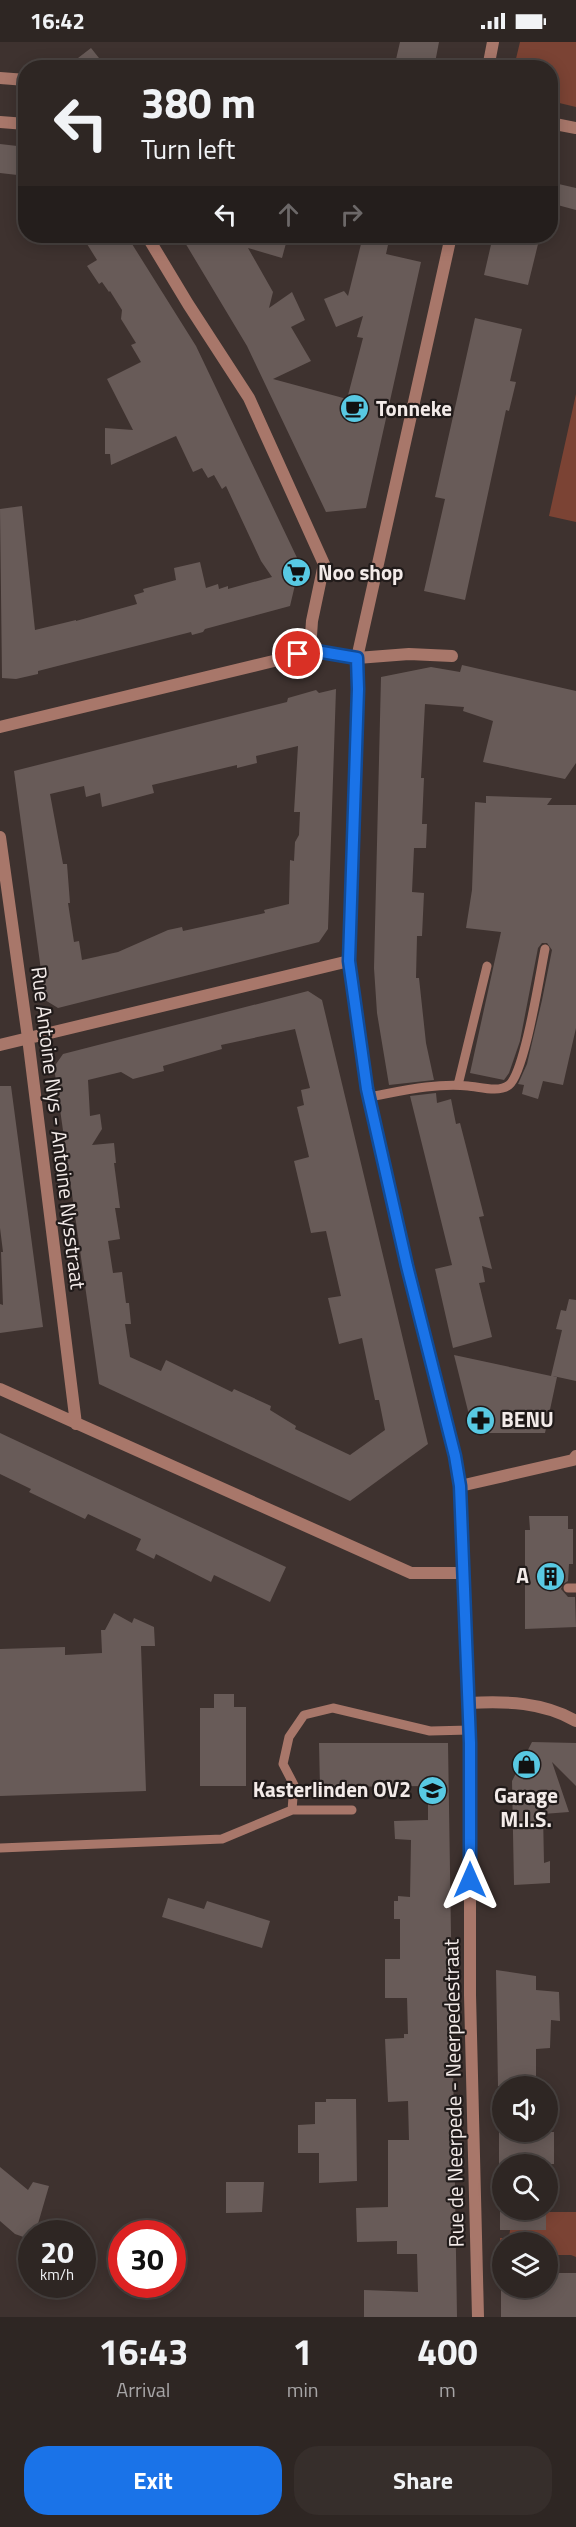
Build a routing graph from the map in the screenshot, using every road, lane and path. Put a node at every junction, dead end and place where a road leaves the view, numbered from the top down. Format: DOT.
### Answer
graph roads {
  1 [pos="493,42"];
  2 [pos="490,60"];
  3 [pos="0,78"];
  4 [pos="18,79"];
  5 [pos="0,122"];
  6 [pos="18,123"];
  7 [pos="558,125"];
  8 [pos="576,128"];
  9 [pos="151,243"];
  10 [pos="449,243"];
  11 [pos="310,650"];
  12 [pos="452,656"];
  13 [pos="357,658"];
  14 [pos="0,727"];
  15 [pos="0,837"];
  16 [pos="545,949"];
  17 [pos="349,961"];
  18 [pos="487,966"];
  19 [pos="28,1038"];
  20 [pos="0,1045"];
  21 [pos="458,1085"];
  22 [pos="369,1096"];
  23 [pos="0,1389"];
  24 [pos="76,1424"];
  25 [pos="575,1459"];
  26 [pos="460,1486"];
  27 [pos="464,1573"];
  28 [pos="469,1703"];
  29 [pos="576,1721"];
  30 [pos="470,1730"];
  31 [pos="292,1810"];
  32 [pos="352,1810"];
  33 [pos="0,1848"];
  34 [pos="478,2317"];
  1 -- 2 [label="street"];
  3 -- 4 [label="street"];
  5 -- 6 [label="street"];
  7 -- 8 [label="street"];
  9 -- 11 [label="street"];
  10 -- 13 [label="street, Rue de Neerpede - Neerpedestraat"];
  11 -- 13 [label="street"];
  11 -- 14 [label="street"];
  12 -- 13 [label="street"];
  13 -- 17 [label="street, Rue de Neerpede - Neerpedestraat"];
  15 -- 19 [label="street, Rue Antoine Nys - Antoine Nysstraat"];
  16 -- 21 [label="lane"];
  17 -- 19 [label="street"];
  17 -- 22 [label="street, Rue de Neerpede - Neerpedestraat"];
  18 -- 21 [label="lane"];
  19 -- 20 [label="street"];
  19 -- 24 [label="street, Rue Antoine Nys - Antoine Nysstraat"];
  21 -- 22 [label="lane"];
  22 -- 26 [label="street, Rue de Neerpede - Neerpedestraat"];
  23 -- 24 [label="street"];
  24 -- 27 [label="street"];
  25 -- 26 [label="street"];
  26 -- 27 [label="street, Rue de Neerpede - Neerpedestraat"];
  27 -- 28 [label="street, Rue de Neerpede - Neerpedestraat"];
  28 -- 29 [label="street"];
  28 -- 30 [label="street, Rue de Neerpede - Neerpedestraat"];
  30 -- 31 [label="lane"];
  30 -- 34 [label="street, Rue de Neerpede - Neerpedestraat"];
  31 -- 32 [label="lane"];
  31 -- 33 [label="lane"];
}
